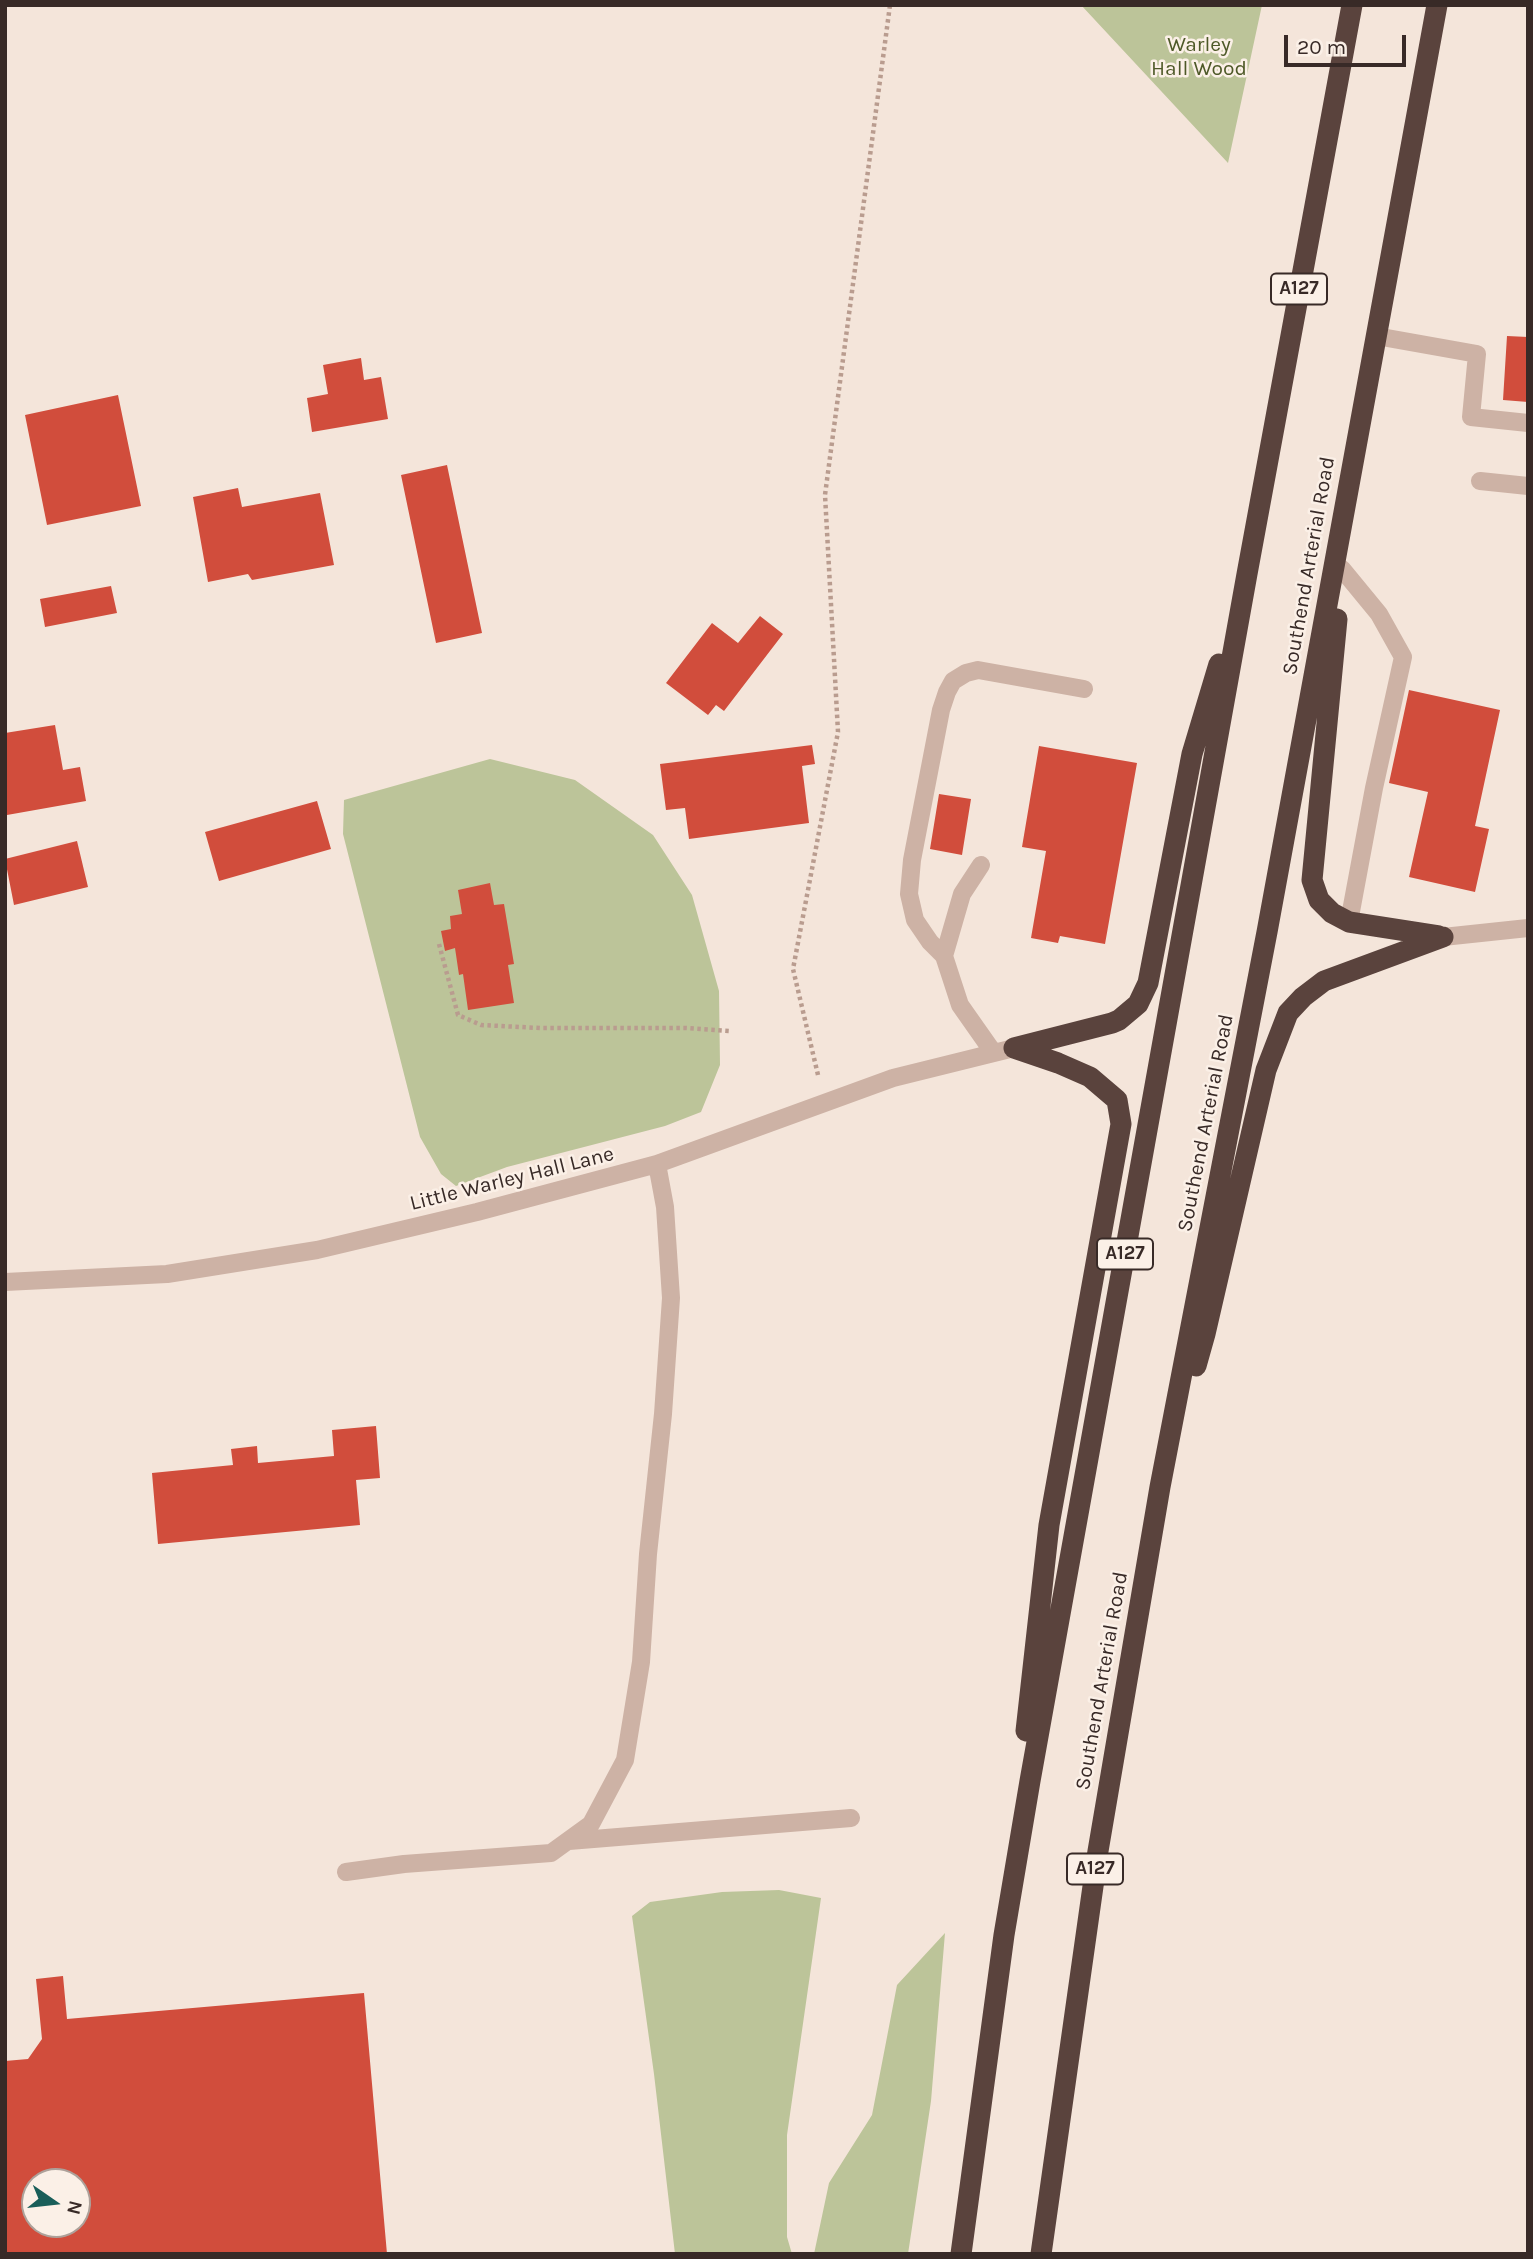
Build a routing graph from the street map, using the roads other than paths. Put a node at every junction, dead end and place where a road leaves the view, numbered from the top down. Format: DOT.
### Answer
graph roads {
  1 [pos="1352,5"];
  2 [pos="1437,5"];
  3 [pos="1376,336"];
  4 [pos="1528,423"];
  5 [pos="1350,478"];
  6 [pos="1480,481"];
  7 [pos="1528,486"];
  8 [pos="1342,569"];
  9 [pos="1247,574"];
  10 [pos="1084,689"];
  11 [pos="981,865"];
  12 [pos="1349,922"];
  13 [pos="1528,928"];
  14 [pos="1443,937"];
  15 [pos="944,956"];
  16 [pos="1003,1050"];
  17 [pos="657,1164"];
  18 [pos="5,1282"];
  19 [pos="1160,1487"];
  20 [pos="851,1818"];
  21 [pos="569,1840"];
  22 [pos="346,1872"];
  23 [pos="1004,1935"];
  24 [pos="961,2254"];
  25 [pos="1041,2254"];
  1 -- 9 [label="highway, A127"];
  2 -- 3 [label="highway, Southend Arterial Road / A127"];
  3 -- 4 [label="street"];
  3 -- 5 [label="highway, Southend Arterial Road / A127"];
  5 -- 8 [label="highway"];
  5 -- 19 [label="highway, Southend Arterial Road / A127"];
  6 -- 7 [label="street"];
  8 -- 12 [label="highway"];
  8 -- 12 [label="street"];
  9 -- 16 [label="highway"];
  9 -- 23 [label="highway, A127"];
  10 -- 15 [label="street"];
  11 -- 15 [label="street"];
  12 -- 14 [label="highway"];
  13 -- 14 [label="street"];
  14 -- 19 [label="highway"];
  15 -- 16 [label="street"];
  16 -- 17 [label="street, Little Warley Hall Lane"];
  16 -- 23 [label="highway"];
  17 -- 18 [label="street, Little Warley Hall Lane"];
  17 -- 21 [label="street"];
  19 -- 25 [label="highway, Southend Arterial Road / A127"];
  20 -- 21 [label="street"];
  21 -- 22 [label="street"];
  23 -- 24 [label="highway, A127"];
}
